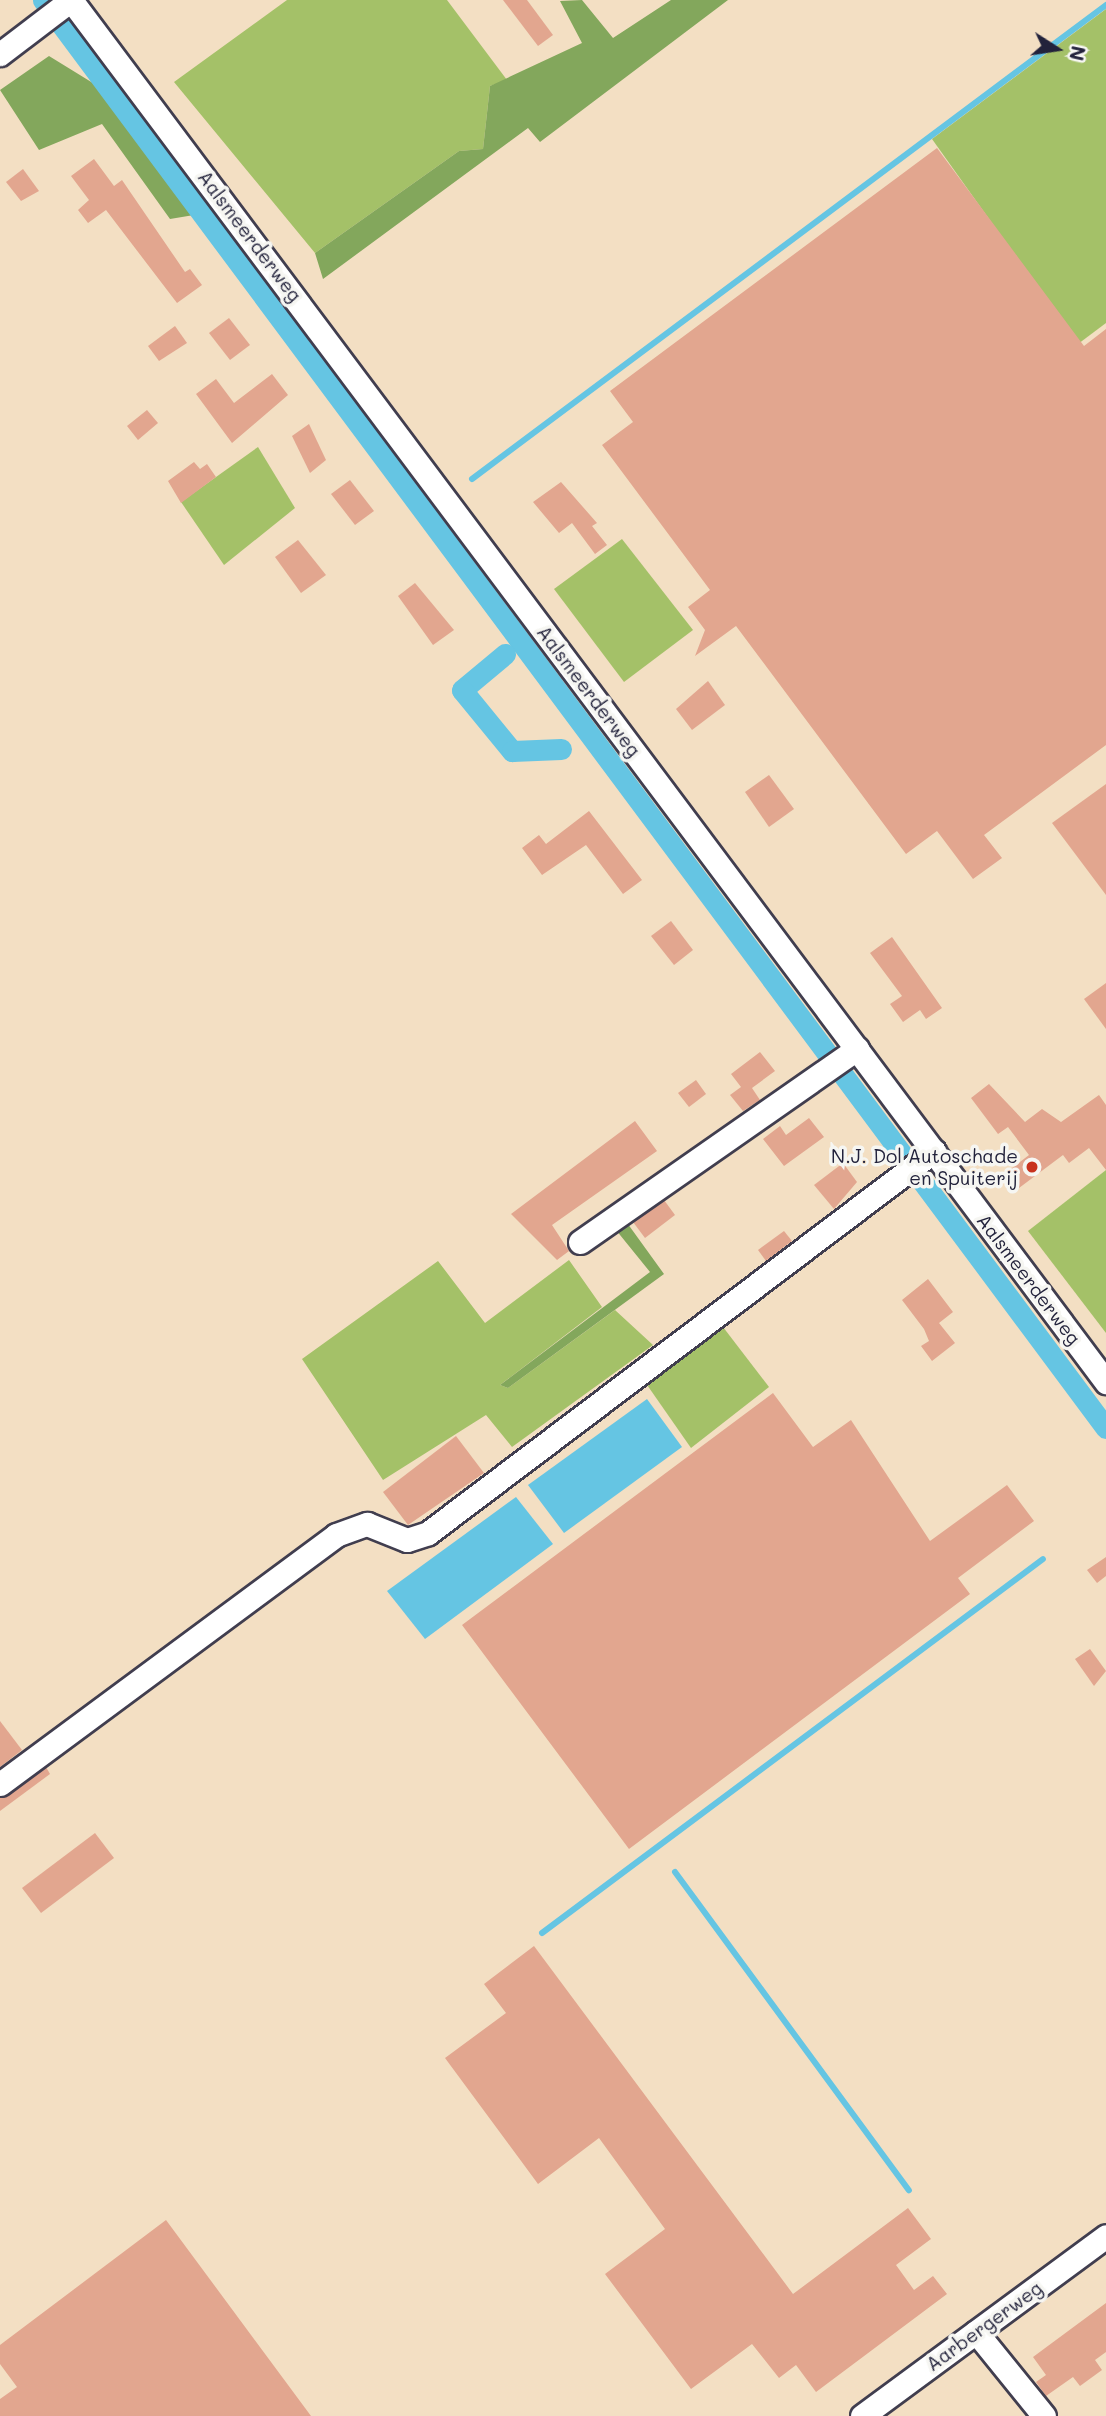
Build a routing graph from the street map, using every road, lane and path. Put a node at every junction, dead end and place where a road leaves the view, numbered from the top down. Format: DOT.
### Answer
graph roads {
  1 [pos="61,8"];
  2 [pos="0,54"];
  3 [pos="842,1059"];
  4 [pos="929,1155"];
  5 [pos="580,1242"];
  6 [pos="1106,1382"];
  7 [pos="0,1784"];
  8 [pos="1106,2236"];
  9 [pos="976,2332"];
  10 [pos="862,2416"];
  11 [pos="1044,2416"];
  1 -- 2 [label="street"];
  1 -- 3 [label="street, Aalsmeerderweg"];
  3 -- 4 [label="street, Aalsmeerderweg"];
  3 -- 5 [label="street"];
  4 -- 6 [label="street, Aalsmeerderweg"];
  4 -- 7 [label="street"];
  8 -- 9 [label="street, Aarbergerweg"];
  9 -- 10 [label="street, Aarbergerweg"];
  9 -- 11 [label="street"];
}
